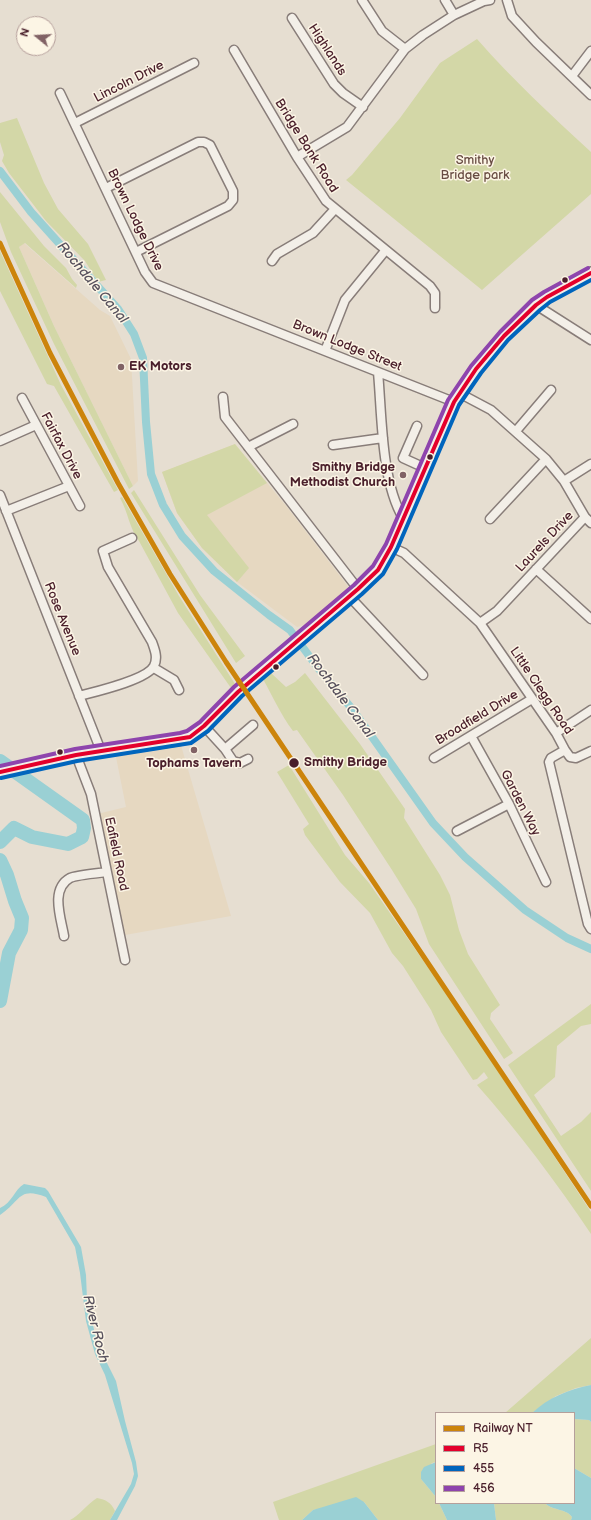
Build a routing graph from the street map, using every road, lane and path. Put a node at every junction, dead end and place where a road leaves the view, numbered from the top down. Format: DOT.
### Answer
graph roads {
  1 [pos="362,0"];
  2 [pos="445,0"];
  3 [pos="490,0"];
  4 [pos="507,0"];
  5 [pos="454,14"];
  6 [pos="292,18"];
  7 [pos="405,49"];
  8 [pos="234,50"];
  9 [pos="591,51"];
  10 [pos="194,63"];
  11 [pos="572,76"];
  12 [pos="60,93"];
  13 [pos="591,95"];
  14 [pos="363,107"];
  15 [pos="75,123"];
  16 [pos="297,157"];
  17 [pos="106,188"];
  18 [pos="335,209"];
  19 [pos="385,251"];
  20 [pos="136,252"];
  21 [pos="272,261"];
  22 [pos="591,273"];
  23 [pos="536,305"];
  24 [pos="434,308"];
  25 [pos="230,312"];
  26 [pos="591,340"];
  27 [pos="325,350"];
  28 [pos="378,372"];
  29 [pos="551,390"];
  30 [pos="223,397"];
  31 [pos="457,397"];
  32 [pos="22,398"];
  33 [pos="293,424"];
  34 [pos="36,425"];
  35 [pos="417,426"];
  36 [pos="516,431"];
  37 [pos="383,438"];
  38 [pos="0,441"];
  39 [pos="333,445"];
  40 [pos="248,447"];
  41 [pos="546,459"];
  42 [pos="591,464"];
  43 [pos="424,468"];
  44 [pos="564,481"];
  45 [pos="69,486"];
  46 [pos="0,496"];
  47 [pos="80,506"];
  48 [pos="6,511"];
  49 [pos="403,518"];
  50 [pos="490,519"];
  51 [pos="588,520"];
  52 [pos="132,538"];
  53 [pos="391,547"];
  54 [pos="536,569"];
  55 [pos="358,589"];
  56 [pos="349,596"];
  57 [pos="591,619"];
  58 [pos="480,623"];
  59 [pos="154,668"];
  60 [pos="423,675"];
  61 [pos="179,690"];
  62 [pos="79,696"];
  63 [pos="532,698"];
  64 [pos="591,710"];
  65 [pos="253,725"];
  66 [pos="204,726"];
  67 [pos="556,733"];
  68 [pos="471,736"];
  69 [pos="225,749"];
  70 [pos="565,750"];
  71 [pos="591,750"];
  72 [pos="101,751"];
  73 [pos="76,755"];
  74 [pos="434,758"];
  75 [pos="248,759"];
  76 [pos="0,772"];
  77 [pos="509,804"];
  78 [pos="457,831"];
  79 [pos="107,872"];
  80 [pos="546,882"];
  81 [pos="591,929"];
  82 [pos="64,936"];
  83 [pos="125,960"];
  1 -- 7 [label="street"];
  2 -- 5 [label="street"];
  3 -- 5 [label="street"];
  4 -- 11 [label="street"];
  5 -- 7 [label="street"];
  6 -- 14 [label="street, Highlands"];
  7 -- 14 [label="street"];
  8 -- 16 [label="street, Bridge Bank Road"];
  9 -- 11 [label="street"];
  10 -- 15 [label="street, Lincoln Drive"];
  11 -- 13 [label="street"];
  12 -- 15 [label="street, Brown Lodge Drive"];
  14 -- 16 [label="street"];
  15 -- 17 [label="street, Brown Lodge Drive"];
  16 -- 18 [label="street, Bridge Bank Road"];
  17 -- 20 [label="street, Brown Lodge Drive"];
  17 -- 20 [label="street"];
  18 -- 19 [label="street, Bridge Bank Road"];
  18 -- 21 [label="street"];
  19 -- 24 [label="street, Bridge Bank Road"];
  19 -- 27 [label="street"];
  20 -- 25 [label="street, Brown Lodge Drive"];
  22 -- 23 [label="street"];
  23 -- 26 [label="street"];
  23 -- 31 [label="street"];
  25 -- 27 [label="street, Brown Lodge Street"];
  27 -- 28 [label="street, Brown Lodge Street"];
  28 -- 31 [label="street, Brown Lodge Street"];
  28 -- 37 [label="street"];
  29 -- 36 [label="street"];
  30 -- 40 [label="street"];
  31 -- 36 [label="street, Laurels Drive"];
  31 -- 43 [label="street"];
  32 -- 34 [label="street, Fairfax Drive"];
  33 -- 40 [label="street"];
  34 -- 38 [label="street"];
  34 -- 45 [label="street, Fairfax Drive"];
  35 -- 43 [label="street"];
  36 -- 41 [label="street, Laurels Drive"];
  37 -- 39 [label="street"];
  37 -- 49 [label="street"];
  40 -- 55 [label="street"];
  41 -- 44 [label="street, Laurels Drive"];
  41 -- 50 [label="street"];
  42 -- 44 [label="street"];
  43 -- 49 [label="street"];
  44 -- 51 [label="street, Laurels Drive"];
  45 -- 47 [label="street, Fairfax Drive"];
  45 -- 48 [label="street"];
  46 -- 48 [label="street, Rose Avenue"];
  48 -- 62 [label="street, Rose Avenue"];
  49 -- 53 [label="street"];
  51 -- 54 [label="street, Laurels Drive"];
  52 -- 59 [label="street"];
  53 -- 55 [label="street"];
  53 -- 58 [label="street, Little Clegg Road"];
  54 -- 57 [label="street"];
  54 -- 58 [label="street, Laurels Drive"];
  55 -- 56 [label="street"];
  56 -- 60 [label="street"];
  56 -- 66 [label="street"];
  58 -- 63 [label="street, Little Clegg Road"];
  59 -- 61 [label="street"];
  59 -- 62 [label="street"];
  62 -- 72 [label="street, Rose Avenue"];
  63 -- 67 [label="street, Little Clegg Road"];
  63 -- 68 [label="street, Broadfield Drive"];
  64 -- 67 [label="street"];
  65 -- 69 [label="street"];
  66 -- 69 [label="street"];
  66 -- 72 [label="street"];
  67 -- 70 [label="street, Little Clegg Road"];
  68 -- 74 [label="street, Broadfield Drive"];
  68 -- 77 [label="street, Garden Way"];
  69 -- 75 [label="street"];
  70 -- 71 [label="street"];
  70 -- 81 [label="street, Little Clegg Road"];
  72 -- 73 [label="street"];
  73 -- 76 [label="street"];
  73 -- 79 [label="street, Eafield Road"];
  77 -- 78 [label="street"];
  77 -- 80 [label="street, Garden Way"];
  79 -- 82 [label="street"];
  79 -- 83 [label="street, Eafield Road"];
}
